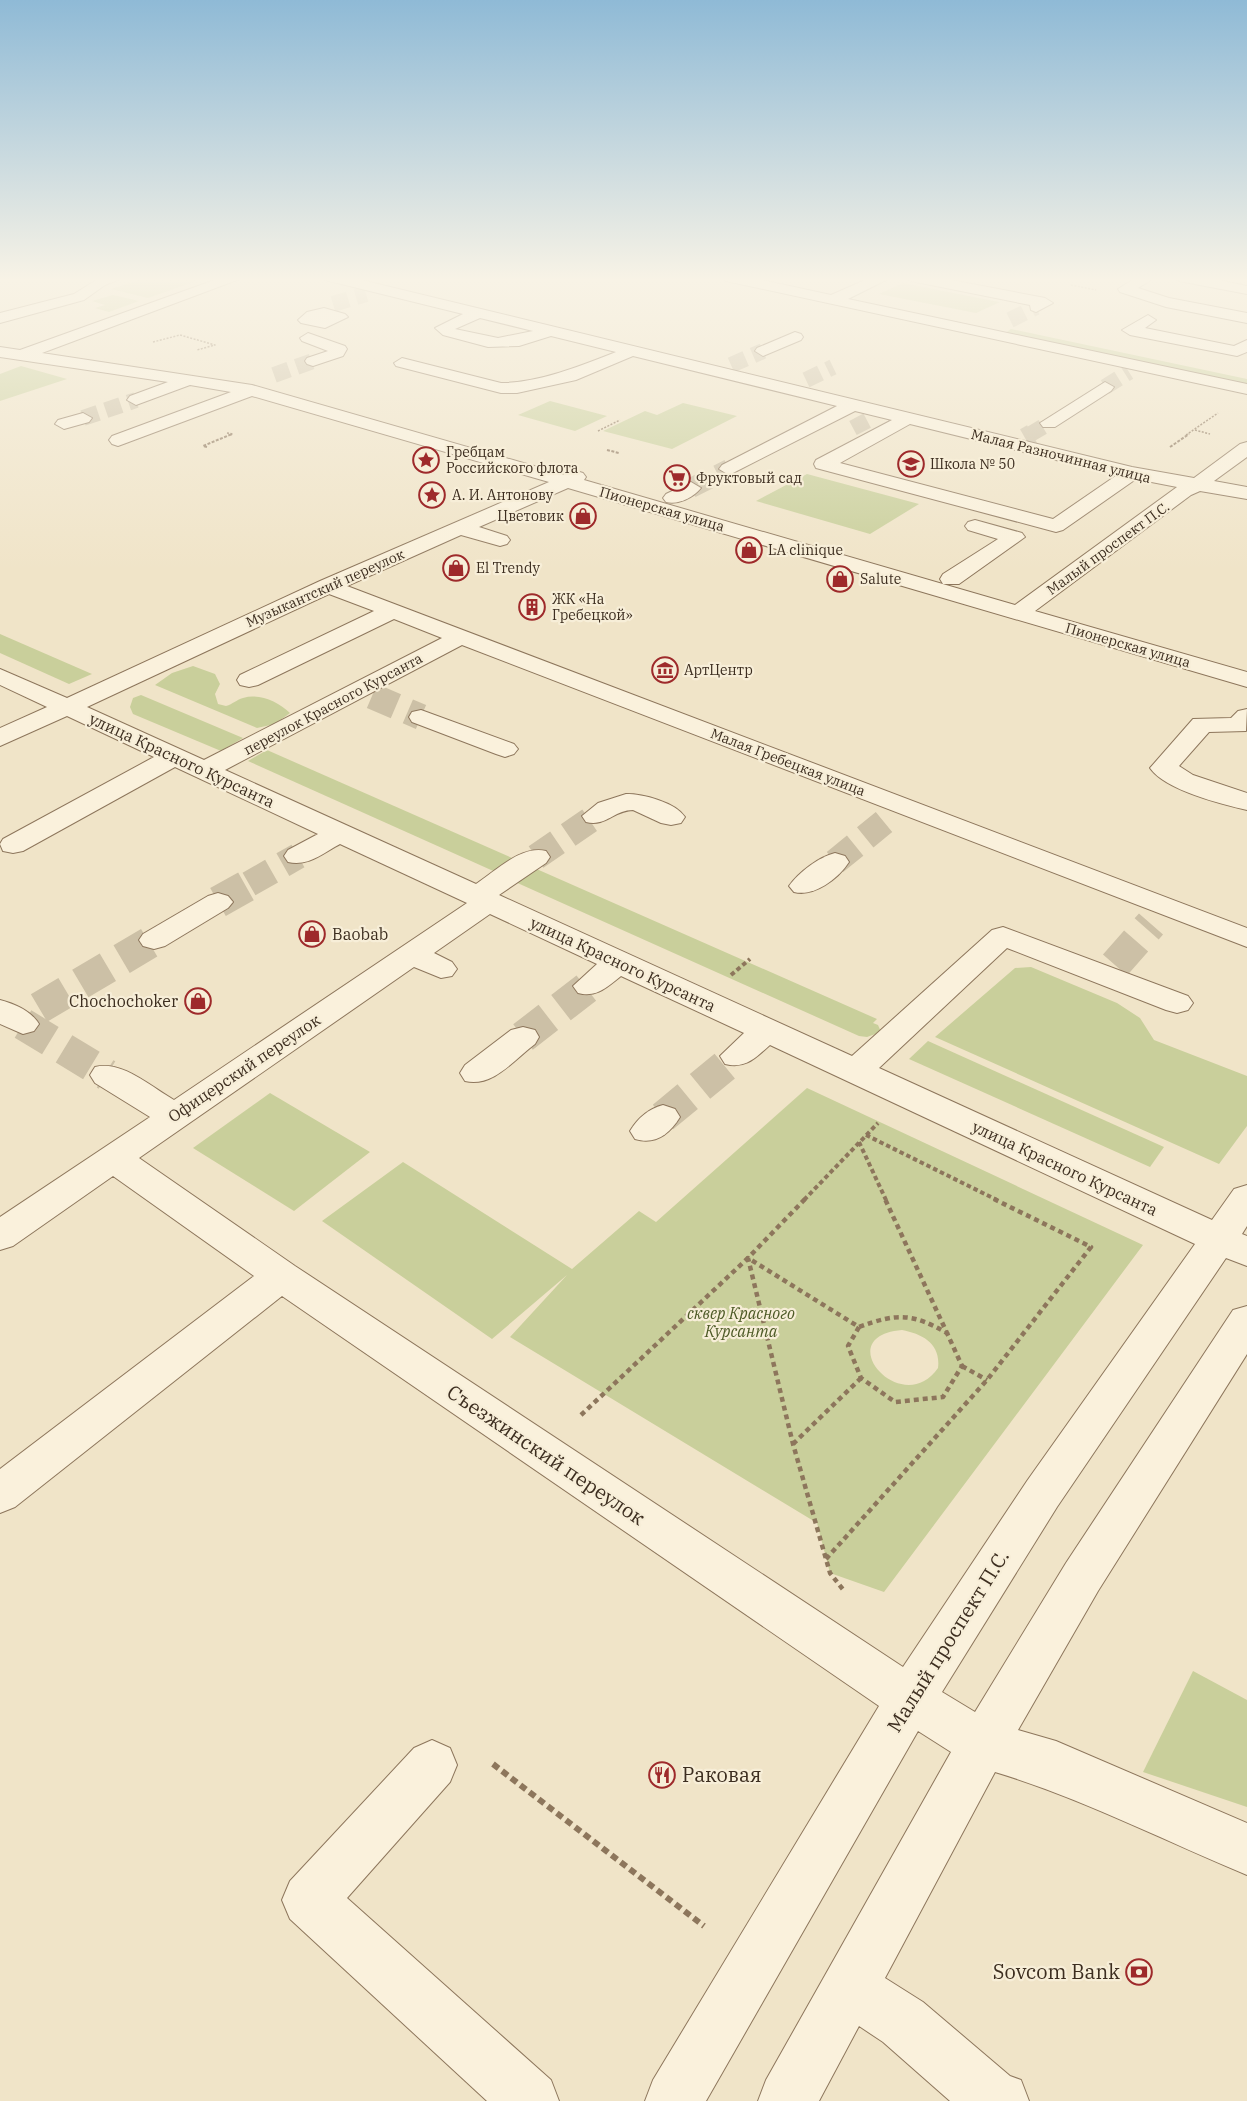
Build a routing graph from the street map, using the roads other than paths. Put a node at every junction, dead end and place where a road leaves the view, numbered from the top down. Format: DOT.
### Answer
graph roads {
  1 [pos="161,375"];
  2 [pos="211,375"];
  3 [pos="450,375"];
  4 [pos="572,375"];
  5 [pos="727,375"];
  6 [pos="1168,375"];
  7 [pos="190,379"];
  8 [pos="806,380"];
  9 [pos="260,382"];
  10 [pos="1105,387"];
  11 [pos="1247,389"];
  12 [pos="786,390"];
  13 [pos="136,400"];
  14 [pos="851,406"];
  15 [pos="83,418"];
  16 [pos="906,419"];
  17 [pos="1049,423"];
  18 [pos="64,424"];
  19 [pos="853,428"];
  20 [pos="793,435"];
  21 [pos="118,440"];
  22 [pos="1247,448"];
  23 [pos="729,469"];
  24 [pos="1132,473"];
  25 [pos="576,476"];
  26 [pos="1198,484"];
  27 [pos="1247,493"];
  28 [pos="954,520"];
  29 [pos="459,528"];
  30 [pos="500,540"];
  31 [pos="951,579"];
  32 [pos="328,586"];
  33 [pos="1026,608"];
  34 [pos="393,611"];
  35 [pos="461,637"];
  36 [pos="1247,666"];
  37 [pos="0,676"];
  38 [pos="249,680"];
  39 [pos="1247,680"];
  40 [pos="67,706"];
  41 [pos="1247,716"];
  42 [pos="421,717"];
  43 [pos="0,738"];
  44 [pos="505,749"];
  45 [pos="175,756"];
  46 [pos="205,770"];
  47 [pos="1247,802"];
  48 [pos="596,816"];
  49 [pos="671,817"];
  50 [pos="339,832"];
  51 [pos="13,844"];
  52 [pos="298,856"];
  53 [pos="536,857"];
  54 [pos="835,862"];
  55 [pos="804,886"];
  56 [pos="483,899"];
  57 [pos="218,902"];
  58 [pos="1247,938"];
  59 [pos="154,940"];
  60 [pos="412,954"];
  61 [pos="619,962"];
  62 [pos="441,969"];
  63 [pos="589,986"];
  64 [pos="1177,1003"];
  65 [pos="767,1031"];
  66 [pos="523,1037"];
  67 [pos="737,1056"];
  68 [pos="855,1071"];
  69 [pos="477,1073"];
  70 [pos="107,1075"];
  71 [pos="174,1116"];
  72 [pos="113,1158"];
  73 [pos="1247,1198"];
  74 [pos="0,1236"];
  75 [pos="1232,1246"];
  76 [pos="281,1276"];
  77 [pos="1247,1321"];
  78 [pos="0,1494"];
  79 [pos="910,1700"];
  80 [pos="984,1744"];
  81 [pos="432,1765"];
  82 [pos="1247,1849"];
  83 [pos="849,1987"];
  84 [pos="530,2101"];
  85 [pos="674,2101"];
  86 [pos="787,2101"];
  87 [pos="1000,2101"];
  1 -- 7 [label="street, Пионерская улица"];
  2 -- 9 [label="street, Пионерская улица"];
  3 -- 4 [label="street"];
  5 -- 12 [label="street, Малая Разночинная улица"];
  6 -- 11 [label="street"];
  7 -- 9 [label="street, Пионерская улица"];
  7 -- 13 [label="street"];
  8 -- 12 [label="street"];
  9 -- 21 [label="street"];
  9 -- 25 [label="street, Пионерская улица"];
  10 -- 17 [label="street"];
  12 -- 14 [label="street, Малая Разночинная улица"];
  14 -- 16 [label="street, Малая Разночинная улица"];
  14 -- 20 [label="street"];
  15 -- 18 [label="street"];
  16 -- 24 [label="street, Малая Разночинная улица"];
  16 -- 24 [label="street"];
  19 -- 20 [label="street"];
  20 -- 23 [label="street"];
  22 -- 26 [label="street, Малый проспект П.С."];
  24 -- 26 [label="street, Малая Разночинная улица"];
  25 -- 29 [label="street, Музыкантский переулок"];
  25 -- 31 [label="street, Пионерская улица"];
  25 -- 33 [label="street, Пионерская улица"];
  26 -- 27 [label="street"];
  26 -- 33 [label="street, Малый проспект П.С."];
  28 -- 31 [label="street"];
  29 -- 30 [label="street"];
  29 -- 32 [label="street, Музыкантский переулок"];
  31 -- 33 [label="street, Пионерская улица"];
  32 -- 34 [label="street, Малая Гребецкая улица"];
  32 -- 40 [label="street, Музыкантский переулок"];
  33 -- 36 [label="street, Пионерская улица"];
  33 -- 39 [label="street, Пионерская улица"];
  34 -- 35 [label="street, Малая Гребецкая улица"];
  34 -- 38 [label="street"];
  35 -- 46 [label="street, переулок Красного Курсанта"];
  35 -- 58 [label="street, Малая Гребецкая улица"];
  37 -- 40 [label="street, улица Красного Курсанта"];
  40 -- 43 [label="street, Музыкантский переулок"];
  40 -- 45 [label="street, улица Красного Курсанта"];
  41 -- 47 [label="street"];
  42 -- 44 [label="street"];
  45 -- 46 [label="street, улица Красного Курсанта"];
  45 -- 51 [label="street"];
  46 -- 50 [label="street, улица Красного Курсанта"];
  48 -- 49 [label="street"];
  50 -- 52 [label="street"];
  50 -- 56 [label="street, улица Красного Курсанта"];
  53 -- 56 [label="street, Офицерский переулок"];
  54 -- 55 [label="street"];
  56 -- 60 [label="street, Офицерский переулок"];
  56 -- 61 [label="street, улица Красного Курсанта"];
  57 -- 59 [label="street"];
  60 -- 62 [label="street"];
  60 -- 71 [label="street, Офицерский переулок"];
  61 -- 63 [label="street"];
  61 -- 65 [label="street, улица Красного Курсанта"];
  64 -- 68 [label="street"];
  65 -- 67 [label="street"];
  65 -- 68 [label="street, улица Красного Курсанта"];
  66 -- 69 [label="street"];
  68 -- 75 [label="street, улица Красного Курсанта"];
  70 -- 71 [label="street"];
  71 -- 72 [label="street, Офицерский переулок"];
  72 -- 74 [label="street, Офицерский переулок"];
  72 -- 76 [label="street, Съезжинский переулок"];
  73 -- 75 [label="street, Малый проспект П.С."];
  75 -- 79 [label="street, Малый проспект П.С."];
  76 -- 78 [label="street"];
  76 -- 79 [label="street, Съезжинский переулок"];
  77 -- 80 [label="street"];
  79 -- 80 [label="street, Съезжинский переулок"];
  79 -- 85 [label="street, Малый проспект П.С."];
  80 -- 82 [label="street, Съезжинский переулок"];
  80 -- 83 [label="street"];
  81 -- 84 [label="street"];
  83 -- 86 [label="street"];
  83 -- 87 [label="street"];
}
